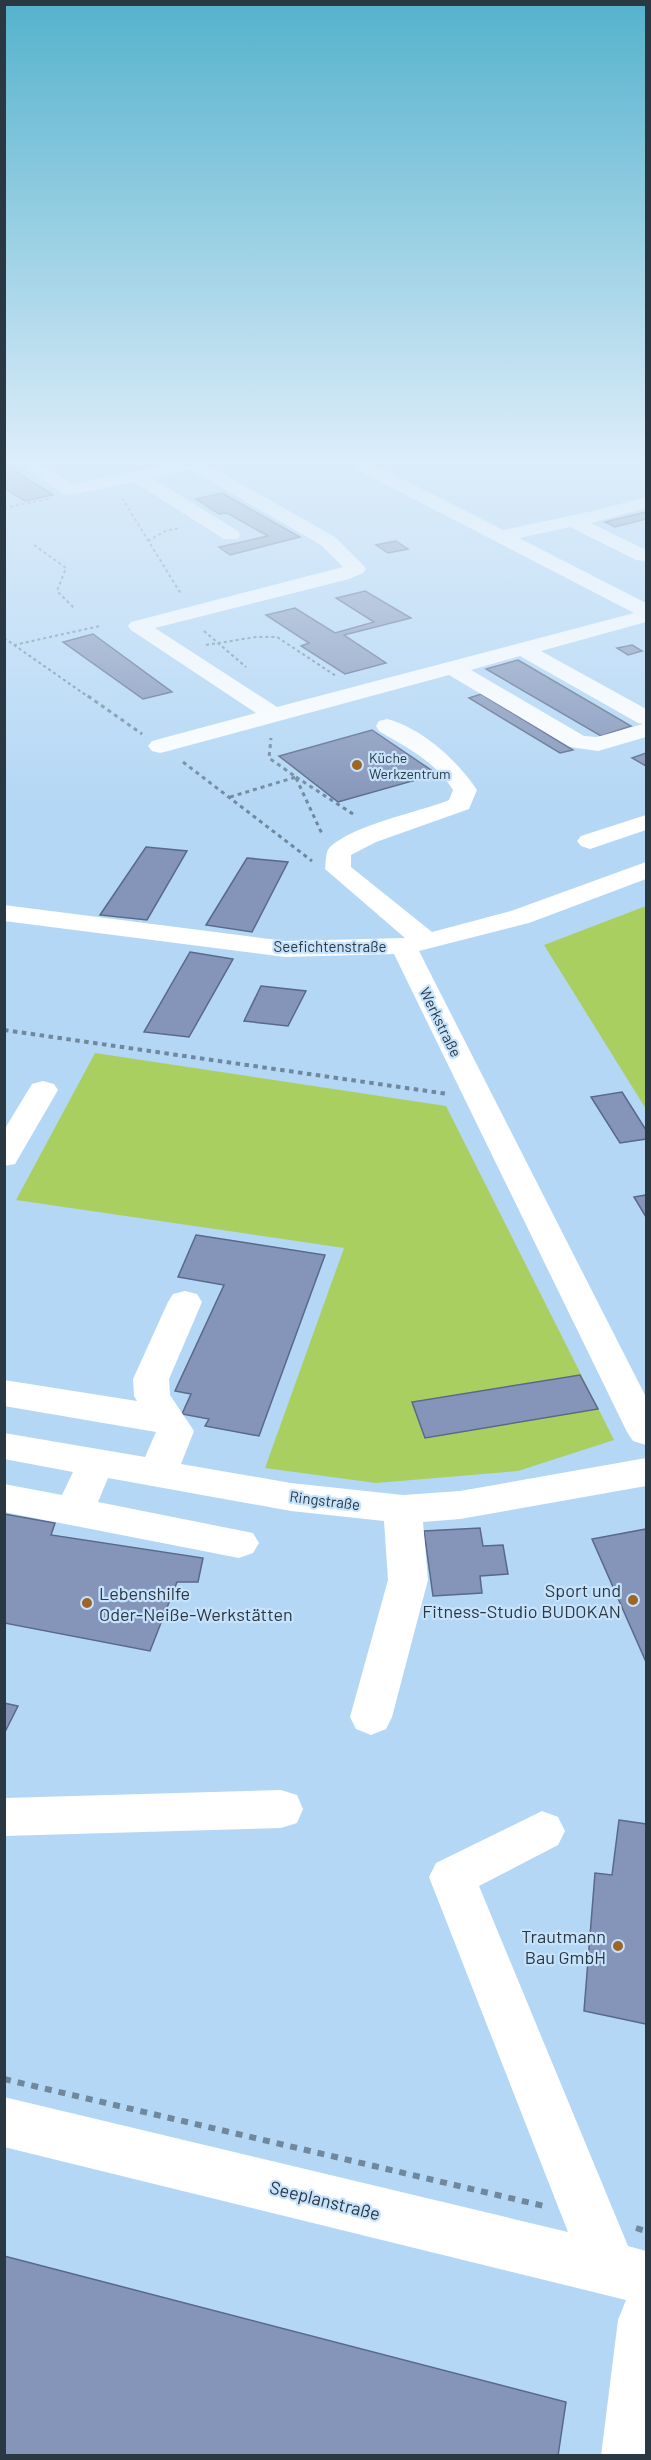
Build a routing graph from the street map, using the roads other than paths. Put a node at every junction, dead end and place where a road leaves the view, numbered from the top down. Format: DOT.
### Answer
graph roads {
  1 [pos="323,580"];
  2 [pos="586,580"];
  3 [pos="646,611"];
  4 [pos="646,616"];
  5 [pos="521,648"];
  6 [pos="454,669"];
  7 [pos="274,715"];
  8 [pos="646,718"];
  9 [pos="387,726"];
  10 [pos="646,730"];
  11 [pos="160,746"];
  12 [pos="646,822"];
  13 [pos="590,841"];
  14 [pos="646,870"];
  15 [pos="4,913"];
  16 [pos="415,944"];
  17 [pos="43,1090"];
  18 [pos="4,1157"];
  19 [pos="185,1302"];
  20 [pos="4,1393"];
  21 [pos="166,1419"];
  22 [pos="646,1432"];
  23 [pos="4,1446"];
  24 [pos="96,1462"];
  25 [pos="646,1472"];
  26 [pos="158,1473"];
  27 [pos="4,1498"];
  28 [pos="403,1509"];
  29 [pos="74,1511"];
  30 [pos="239,1543"];
  31 [pos="371,1718"];
  32 [pos="281,1809"];
  33 [pos="4,1817"];
  34 [pos="542,1831"];
  35 [pos="4,2121"];
  36 [pos="628,2274"];
  37 [pos="646,2320"];
  38 [pos="630,2456"];
  1 -- 7 [label="street"];
  2 -- 3 [label="street"];
  4 -- 5 [label="street"];
  5 -- 6 [label="street"];
  5 -- 8 [label="street"];
  6 -- 7 [label="street"];
  6 -- 10 [label="street"];
  7 -- 11 [label="street"];
  9 -- 16 [label="street"];
  12 -- 13 [label="street"];
  14 -- 16 [label="street, Seefichtenstraße"];
  15 -- 16 [label="street, Seefichtenstraße"];
  16 -- 22 [label="street, Werkstraße"];
  17 -- 18 [label="street"];
  19 -- 21 [label="street"];
  20 -- 21 [label="street"];
  21 -- 26 [label="street"];
  23 -- 24 [label="street, Ringstraße"];
  24 -- 26 [label="street, Ringstraße"];
  24 -- 29 [label="street"];
  25 -- 28 [label="street, Ringstraße"];
  26 -- 28 [label="street, Ringstraße"];
  27 -- 29 [label="street"];
  28 -- 31 [label="street"];
  29 -- 30 [label="street"];
  32 -- 33 [label="street"];
  34 -- 36 [label="street"];
  35 -- 36 [label="street, Seeplanstraße"];
  37 -- 38 [label="street"];
}
